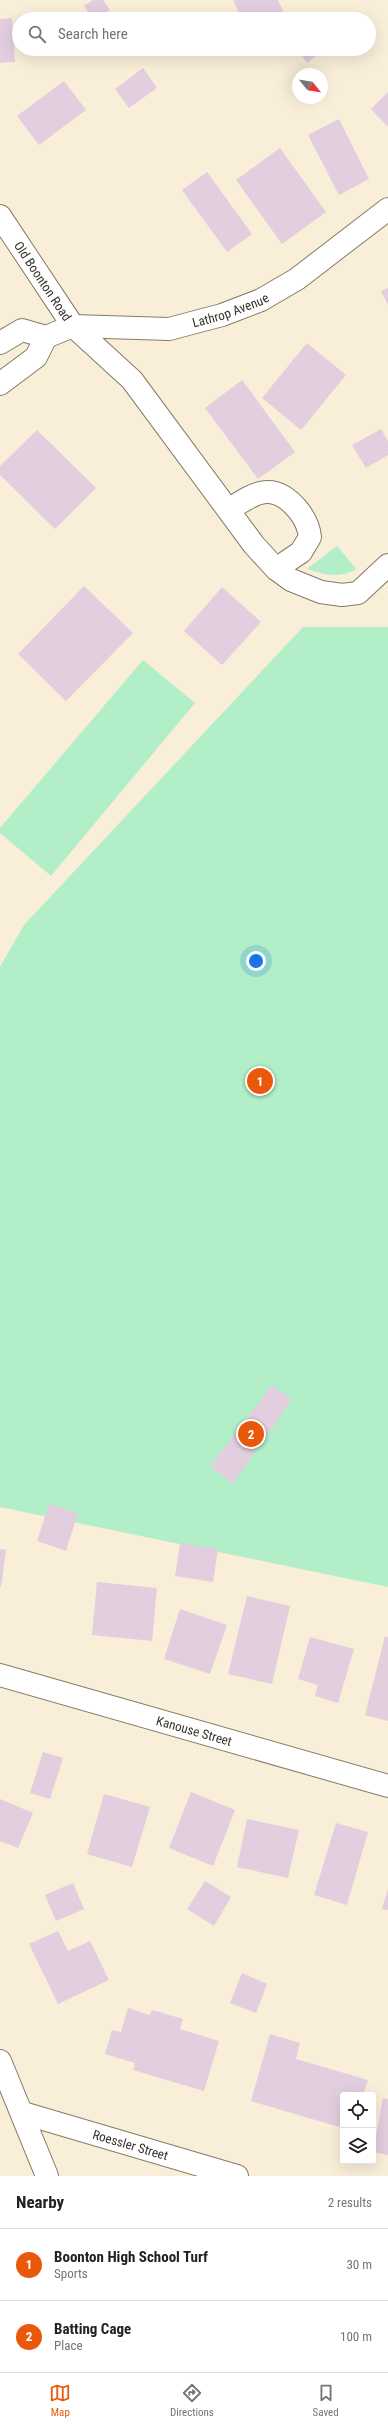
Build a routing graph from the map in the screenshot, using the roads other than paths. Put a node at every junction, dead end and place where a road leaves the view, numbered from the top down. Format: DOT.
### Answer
graph roads {
  1 [pos="388,209"];
  2 [pos="0,216"];
  3 [pos="73,326"];
  4 [pos="46,337"];
  5 [pos="0,343"];
  6 [pos="0,384"];
  7 [pos="229,510"];
  8 [pos="388,565"];
  9 [pos="276,569"];
  10 [pos="365,587"];
  11 [pos="388,590"];
  12 [pos="0,1675"];
  13 [pos="388,1786"];
  14 [pos="0,2061"];
  15 [pos="23,2113"];
  16 [pos="47,2176"];
  17 [pos="237,2176"];
  1 -- 3 [label="street, Lathrop Avenue"];
  2 -- 3 [label="street, Old Boonton Road"];
  3 -- 4 [label="street, Lathrop Avenue"];
  3 -- 7 [label="street, Old Boonton Road"];
  4 -- 5 [label="street"];
  4 -- 6 [label="street"];
  7 -- 9 [label="street, Old Boonton Road"];
  7 -- 9 [label="street"];
  8 -- 10 [label="street"];
  9 -- 10 [label="street, Old Boonton Road"];
  10 -- 11 [label="street"];
  12 -- 13 [label="street, Kanouse Street"];
  14 -- 15 [label="street"];
  15 -- 16 [label="street"];
  15 -- 17 [label="street, Roessler Street"];
}
